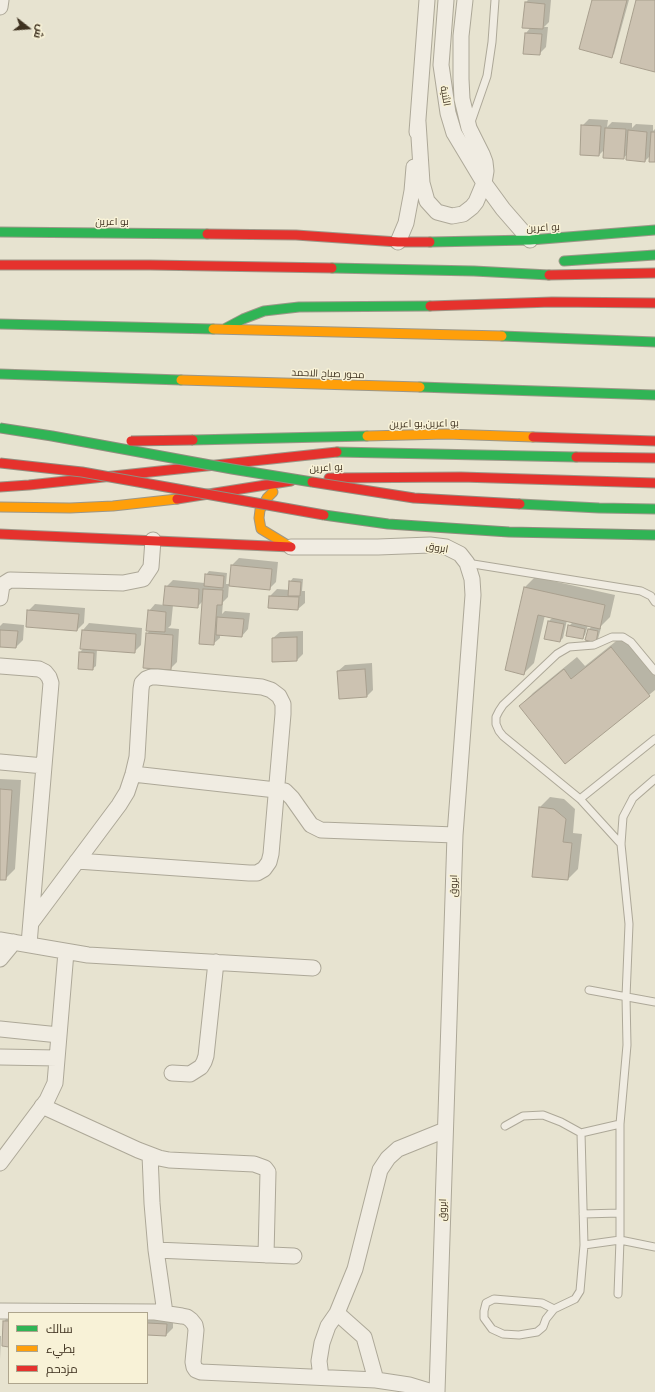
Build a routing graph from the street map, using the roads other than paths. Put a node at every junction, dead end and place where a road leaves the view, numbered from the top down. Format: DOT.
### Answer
graph roads {
  1 [pos="1,0"];
  2 [pos="426,0"];
  3 [pos="446,0"];
  4 [pos="465,0"];
  5 [pos="495,0"];
  6 [pos="0,7"];
  7 [pos="418,122"];
  8 [pos="469,128"];
  9 [pos="484,183"];
  10 [pos="0,222"];
  11 [pos="655,230"];
  12 [pos="0,232"];
  13 [pos="16,233"];
  14 [pos="530,240"];
  15 [pos="398,242"];
  16 [pos="655,255"];
  17 [pos="558,262"];
  18 [pos="521,264"];
  19 [pos="0,265"];
  20 [pos="474,271"];
  21 [pos="655,273"];
  22 [pos="655,303"];
  23 [pos="0,324"];
  24 [pos="221,330"];
  25 [pos="655,342"];
  26 [pos="0,374"];
  27 [pos="655,395"];
  28 [pos="0,428"];
  29 [pos="655,441"];
  30 [pos="39,444"];
  31 [pos="655,458"];
  32 [pos="0,463"];
  33 [pos="283,482"];
  34 [pos="655,483"];
  35 [pos="0,488"];
  36 [pos="0,507"];
  37 [pos="655,509"];
  38 [pos="0,534"];
  39 [pos="655,536"];
  40 [pos="153,540"];
  41 [pos="291,548"];
  42 [pos="467,563"];
  43 [pos="0,598"];
  44 [pos="655,602"];
  45 [pos="0,666"];
  46 [pos="655,671"];
  47 [pos="655,739"];
  48 [pos="0,762"];
  49 [pos="44,766"];
  50 [pos="133,774"];
  51 [pos="655,779"];
  52 [pos="276,790"];
  53 [pos="580,799"];
  54 [pos="456,835"];
  55 [pos="621,844"];
  56 [pos="77,861"];
  57 [pos="31,923"];
  58 [pos="7,941"];
  59 [pos="29,944"];
  60 [pos="66,952"];
  61 [pos="0,959"];
  62 [pos="216,962"];
  63 [pos="313,968"];
  64 [pos="589,990"];
  65 [pos="626,997"];
  66 [pos="655,1002"];
  67 [pos="0,1029"];
  68 [pos="59,1035"];
  69 [pos="0,1057"];
  70 [pos="57,1058"];
  71 [pos="172,1073"];
  72 [pos="42,1106"];
  73 [pos="620,1124"];
  74 [pos="505,1126"];
  75 [pos="446,1130"];
  76 [pos="581,1133"];
  77 [pos="150,1155"];
  78 [pos="0,1163"];
  79 [pos="620,1213"];
  80 [pos="583,1214"];
  81 [pos="620,1240"];
  82 [pos="584,1245"];
  83 [pos="655,1247"];
  84 [pos="156,1250"];
  85 [pos="266,1255"];
  86 [pos="294,1256"];
  87 [pos="618,1294"];
  88 [pos="554,1309"];
  89 [pos="0,1311"];
  90 [pos="82,1312"];
  91 [pos="337,1312"];
  92 [pos="148,1313"];
  93 [pos="165,1313"];
  94 [pos="321,1377"];
  95 [pos="376,1380"];
  96 [pos="432,1392"];
  97 [pos="437,1392"];
  1 -- 6 [label="street"];
  2 -- 7 [label="street, الثنية"];
  3 -- 9 [label="street, الثنية"];
  4 -- 8 [label="street, الثنية"];
  5 -- 8 [label="lane"];
  7 -- 9 [label="street, الثنية"];
  7 -- 15 [label="street, الثنية"];
  8 -- 9 [label="street, الثنية"];
  9 -- 14 [label="street, الثنية"];
  10 -- 13 [label="street"];
  11 -- 14 [label="main road, بو اعرين"];
  12 -- 13 [label="main road, بو اعرين"];
  13 -- 15 [label="main road, بو اعرين"];
  14 -- 15 [label="main road, بو اعرين"];
  16 -- 17 [label="main road"];
  18 -- 20 [label="main road"];
  19 -- 20 [label="main road"];
  20 -- 21 [label="main road"];
  22 -- 24 [label="main road"];
  23 -- 24 [label="main road"];
  24 -- 25 [label="main road"];
  26 -- 27 [label="main road, محور صباح الاحمد"];
  28 -- 37 [label="main road, bridge"];
  29 -- 30 [label="main road, بو اعرين,بو اعرين, bridge"];
  31 -- 35 [label="main road"];
  32 -- 39 [label="main road, bridge"];
  33 -- 34 [label="main road, بو اعرين"];
  33 -- 36 [label="main road, بو اعرين"];
  33 -- 41 [label="main road"];
  38 -- 40 [label="main road"];
  40 -- 41 [label="main road"];
  40 -- 43 [label="street"];
  41 -- 42 [label="street, ابروق"];
  42 -- 44 [label="lane"];
  42 -- 54 [label="street, ابروق"];
  45 -- 49 [label="street"];
  46 -- 53 [label="lane"];
  47 -- 53 [label="lane"];
  48 -- 49 [label="street"];
  49 -- 57 [label="street"];
  50 -- 52 [label="street"];
  50 -- 52 [label="street"];
  50 -- 56 [label="street"];
  51 -- 55 [label="lane"];
  52 -- 54 [label="street"];
  52 -- 56 [label="street"];
  53 -- 55 [label="lane"];
  54 -- 75 [label="street, ابروق"];
  55 -- 65 [label="lane"];
  56 -- 57 [label="street"];
  57 -- 59 [label="street"];
  58 -- 59 [label="street"];
  58 -- 61 [label="street"];
  59 -- 60 [label="street"];
  60 -- 62 [label="street"];
  60 -- 68 [label="street"];
  62 -- 63 [label="street"];
  62 -- 71 [label="street"];
  64 -- 65 [label="lane"];
  65 -- 66 [label="lane"];
  65 -- 73 [label="lane"];
  67 -- 68 [label="street"];
  68 -- 70 [label="street"];
  69 -- 70 [label="street"];
  70 -- 72 [label="street"];
  72 -- 77 [label="street"];
  72 -- 78 [label="street"];
  73 -- 76 [label="lane"];
  73 -- 79 [label="lane"];
  74 -- 76 [label="lane"];
  75 -- 91 [label="street"];
  75 -- 97 [label="street, ابروق"];
  76 -- 80 [label="lane"];
  77 -- 84 [label="street"];
  77 -- 85 [label="street"];
  79 -- 80 [label="lane"];
  79 -- 81 [label="lane"];
  80 -- 82 [label="lane"];
  81 -- 82 [label="lane"];
  81 -- 83 [label="lane"];
  81 -- 87 [label="lane"];
  82 -- 88 [label="lane"];
  84 -- 85 [label="street"];
  84 -- 93 [label="street"];
  85 -- 86 [label="street"];
  88 -- 88 [label="lane"];
  89 -- 90 [label="street"];
  91 -- 94 [label="street"];
  91 -- 95 [label="street"];
  92 -- 93 [label="street"];
  93 -- 94 [label="street"];
  94 -- 95 [label="street"];
  95 -- 96 [label="street"];
}
